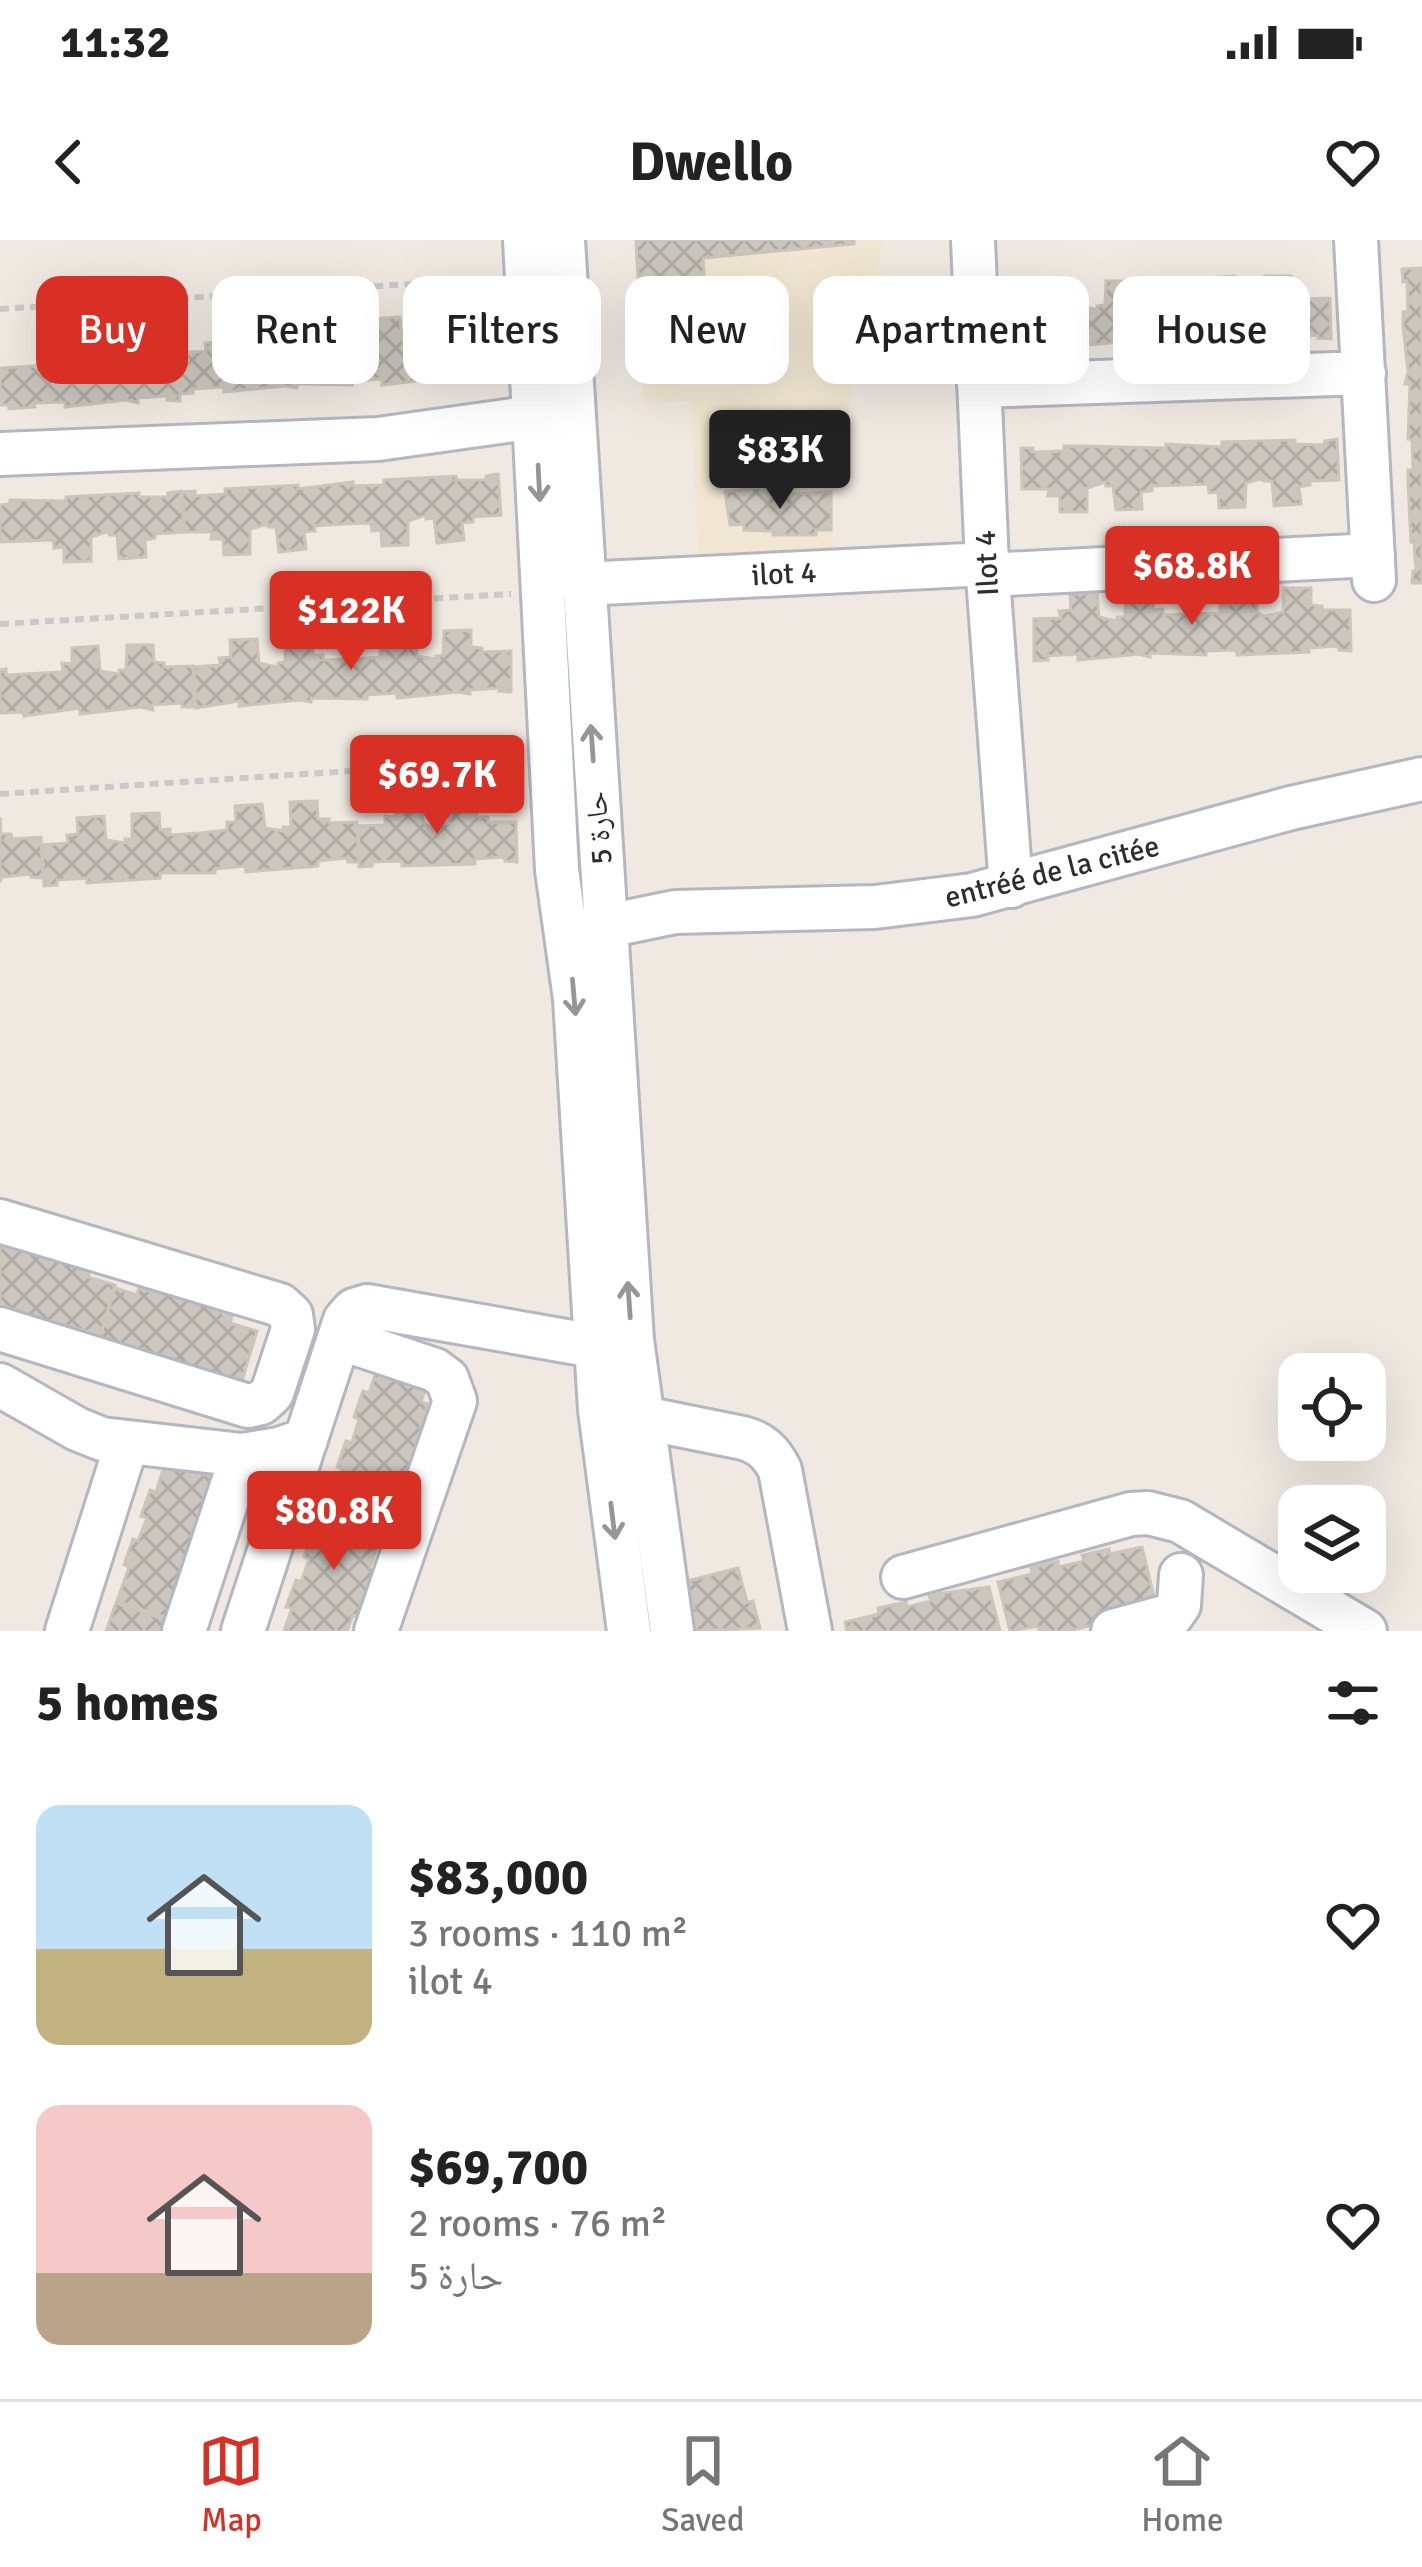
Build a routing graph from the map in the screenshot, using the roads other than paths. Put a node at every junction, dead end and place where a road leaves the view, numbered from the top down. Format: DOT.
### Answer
graph roads {
  1 [pos="563,240"];
  2 [pos="973,240"];
  3 [pos="1356,240"];
  4 [pos="526,258"];
  5 [pos="1364,373"];
  6 [pos="979,386"];
  7 [pos="536,417"];
  8 [pos="0,454"];
  9 [pos="987,570"];
  10 [pos="563,588"];
  11 [pos="1422,779"];
  12 [pos="1011,886"];
  13 [pos="562,909"];
  14 [pos="607,909"];
  15 [pos="0,1221"];
  16 [pos="0,1329"];
  17 [pos="339,1339"];
  18 [pos="594,1346"];
  19 [pos="0,1385"];
  20 [pos="620,1413"];
  21 [pos="306,1440"];
  22 [pos="127,1443"];
  23 [pos="242,1455"];
  24 [pos="1181,1575"];
  25 [pos="903,1576"];
  26 [pos="67,1631"];
  27 [pos="184,1631"];
  28 [pos="243,1631"];
  29 [pos="376,1631"];
  30 [pos="629,1631"];
  31 [pos="672,1631"];
  32 [pos="810,1631"];
  33 [pos="1113,1631"];
  34 [pos="1365,1631"];
  1 -- 10 [label="street, حارة 5"];
  2 -- 6 [label="street, Ilot 4"];
  3 -- 5 [label="street"];
  4 -- 7 [label="street, حارة 5"];
  5 -- 6 [label="street"];
  5 -- 9 [label="street, ilot 4"];
  6 -- 9 [label="street, Ilot 4"];
  7 -- 8 [label="street"];
  7 -- 10 [label="street, حارة 5, one-way"];
  9 -- 10 [label="street, ilot 4"];
  9 -- 12 [label="street, Ilot 4"];
  10 -- 13 [label="street, حارة 5"];
  14 -- 10 [label="street, حارة 5, one-way"];
  11 -- 12 [label="street, entréé de la citée"];
  12 -- 14 [label="street, entréé de la citée"];
  13 -- 14 [label="street, entréé de la citée"];
  13 -- 18 [label="street, حارة 5, one-way"];
  20 -- 14 [label="street, حارة 5, one-way"];
  15 -- 16 [label="street"];
  17 -- 18 [label="street"];
  17 -- 21 [label="street"];
  17 -- 29 [label="street"];
  18 -- 20 [label="street, حارة 5"];
  19 -- 22 [label="street"];
  20 -- 30 [label="street, one-way"];
  20 -- 31 [label="street"];
  20 -- 32 [label="street"];
  21 -- 23 [label="street"];
  21 -- 28 [label="street"];
  22 -- 23 [label="street"];
  22 -- 26 [label="street"];
  23 -- 27 [label="street"];
  24 -- 33 [label="street"];
  25 -- 34 [label="street"];
}
